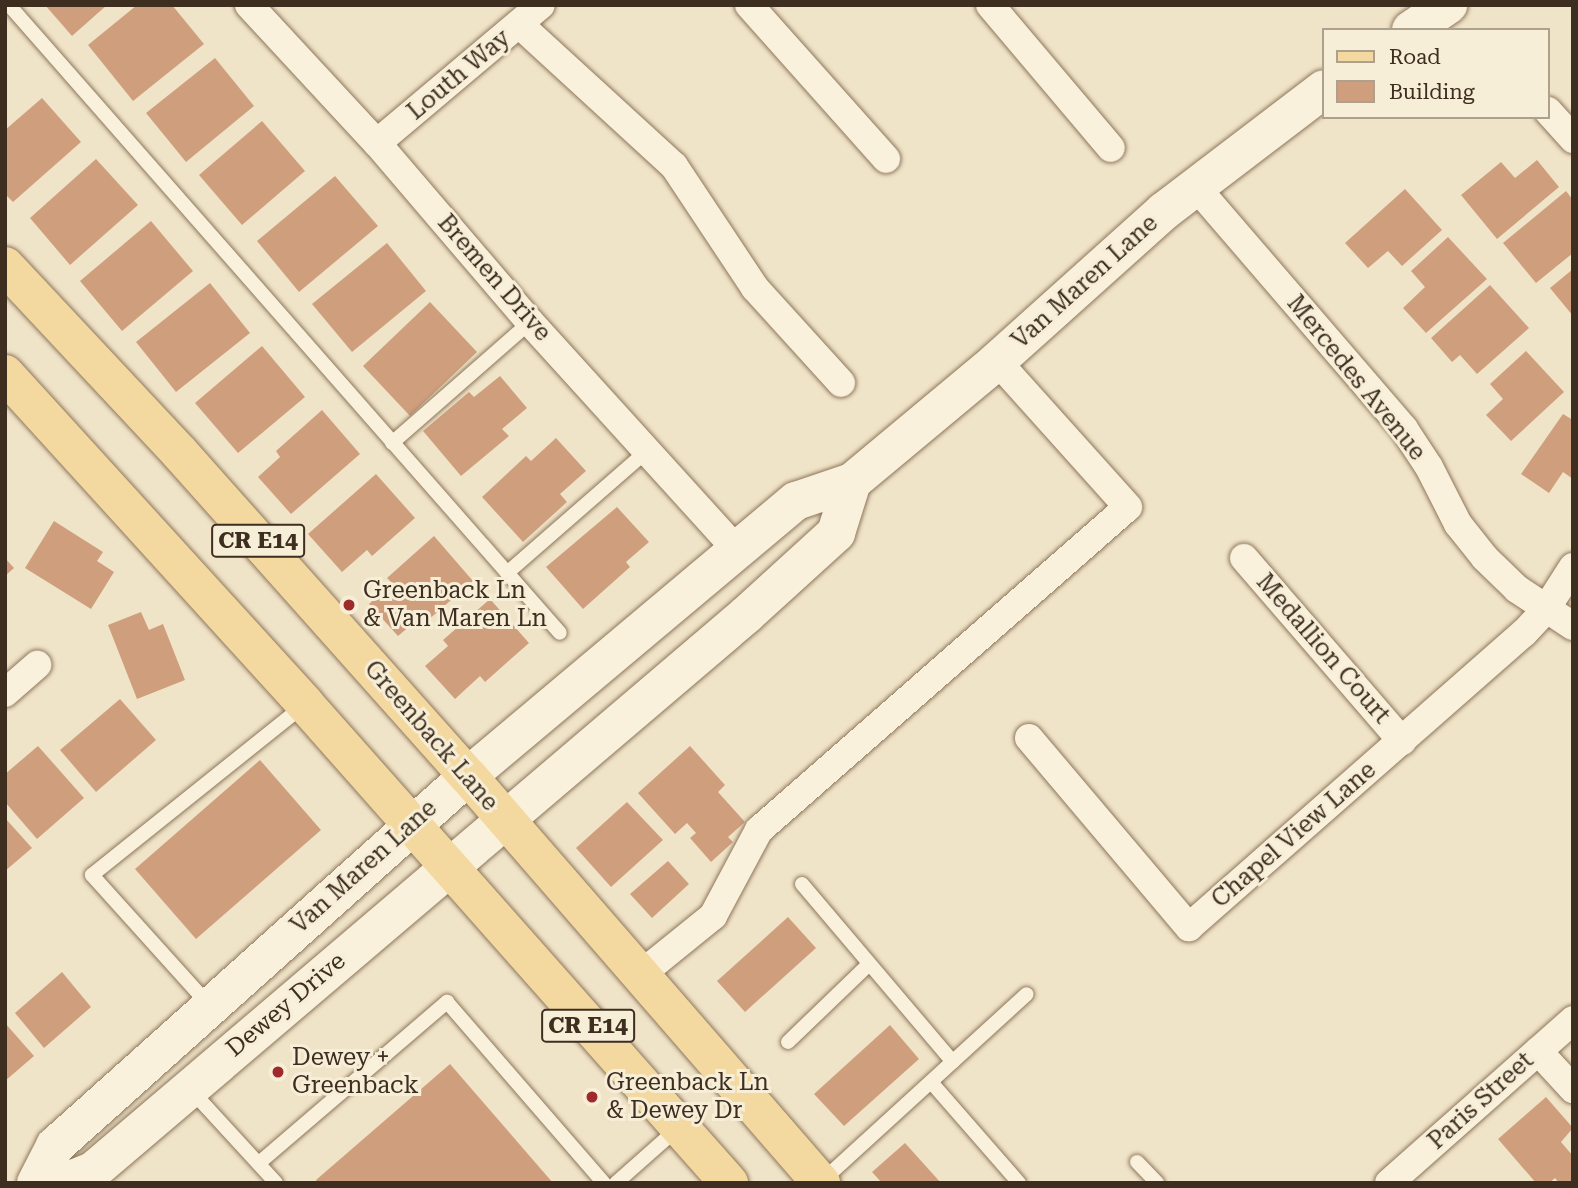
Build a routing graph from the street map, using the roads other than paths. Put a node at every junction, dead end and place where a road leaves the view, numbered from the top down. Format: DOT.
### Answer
graph roads {
  1 [pos="9,5"];
  2 [pos="541,5"];
  3 [pos="749,5"];
  4 [pos="990,5"];
  5 [pos="1448,5"];
  6 [pos="256,8"];
  7 [pos="519,24"];
  8 [pos="1413,28"];
  9 [pos="1322,91"];
  10 [pos="1550,113"];
  11 [pos="1573,139"];
  12 [pos="377,143"];
  13 [pos="1111,148"];
  14 [pos="886,159"];
  15 [pos="1196,187"];
  16 [pos="5,266"];
  17 [pos="530,322"];
  18 [pos="997,361"];
  19 [pos="841,383"];
  20 [pos="14,389"];
  21 [pos="393,443"];
  22 [pos="647,451"];
  23 [pos="852,482"];
  24 [pos="738,551"];
  25 [pos="1244,558"];
  26 [pos="1573,567"];
  27 [pos="507,573"];
  28 [pos="1546,609"];
  29 [pos="1573,626"];
  30 [pos="559,633"];
  31 [pos="37,665"];
  32 [pos="5,692"];
  33 [pos="305,704"];
  34 [pos="1029,738"];
  35 [pos="1402,741"];
  36 [pos="468,776"];
  37 [pos="506,822"];
  38 [pos="410,826"];
  39 [pos="449,869"];
  40 [pos="802,884"];
  41 [pos="870,964"];
  42 [pos="640,975"];
  43 [pos="1027,994"];
  44 [pos="210,1006"];
  45 [pos="1573,1020"];
  46 [pos="788,1042"];
  47 [pos="1538,1051"];
  48 [pos="953,1062"];
  49 [pos="931,1082"];
  50 [pos="189,1088"];
  51 [pos="1573,1089"];
  52 [pos="679,1127"];
  53 [pos="1137,1162"];
  54 [pos="259,1163"];
  55 [pos="821,1182"];
  56 [pos="36,1183"];
  57 [pos="63,1183"];
  58 [pos="276,1183"];
  59 [pos="604,1183"];
  60 [pos="616,1183"];
  61 [pos="729,1183"];
  62 [pos="1019,1183"];
  63 [pos="1157,1183"];
  64 [pos="1389,1183"];
  1 -- 21 [label="lane"];
  2 -- 7 [label="street, Louth Way"];
  3 -- 14 [label="street"];
  4 -- 13 [label="street"];
  5 -- 8 [label="main road"];
  6 -- 12 [label="street, Bremen Drive"];
  7 -- 12 [label="street, Louth Way"];
  7 -- 19 [label="street"];
  9 -- 15 [label="main road, Van Maren Lane"];
  10 -- 11 [label="street"];
  12 -- 17 [label="street, Bremen Drive"];
  15 -- 18 [label="main road, Van Maren Lane"];
  15 -- 28 [label="street, Mercedes Avenue"];
  16 -- 36 [label="main road, Greenback Lane / CR E14"];
  17 -- 21 [label="lane"];
  17 -- 22 [label="street, Bremen Drive"];
  18 -- 23 [label="main road, Van Maren Lane"];
  18 -- 42 [label="street"];
  20 -- 33 [label="main road, CR E14"];
  21 -- 27 [label="lane"];
  22 -- 24 [label="street, Bremen Drive"];
  22 -- 27 [label="lane"];
  23 -- 24 [label="main road, Van Maren Lane"];
  23 -- 37 [label="main road"];
  24 -- 36 [label="main road, Van Maren Lane"];
  25 -- 35 [label="street, Medallion Court"];
  26 -- 28 [label="street, Chapel View Lane"];
  27 -- 30 [label="lane"];
  28 -- 29 [label="street, Mercedes Avenue"];
  28 -- 35 [label="street, Chapel View Lane"];
  31 -- 32 [label="street"];
  33 -- 38 [label="main road, CR E14"];
  33 -- 44 [label="lane"];
  34 -- 35 [label="street, Chapel View Lane"];
  36 -- 37 [label="main road, Greenback Lane / CR E14"];
  36 -- 38 [label="main road, Van Maren Lane"];
  37 -- 39 [label="main road, Dewey Drive"];
  37 -- 42 [label="main road, Greenback Lane / CR E14"];
  38 -- 39 [label="main road, CR E14"];
  38 -- 44 [label="main road, Van Maren Lane"];
  39 -- 50 [label="main road, Dewey Drive"];
  39 -- 52 [label="main road, CR E14"];
  40 -- 41 [label="lane"];
  41 -- 46 [label="lane"];
  41 -- 48 [label="lane"];
  42 -- 55 [label="main road, Greenback Lane / CR E14"];
  43 -- 48 [label="lane"];
  44 -- 56 [label="main road, Van Maren Lane"];
  45 -- 47 [label="street, Paris Street"];
  47 -- 51 [label="street"];
  47 -- 64 [label="street, Paris Street"];
  48 -- 49 [label="lane"];
  49 -- 55 [label="lane"];
  49 -- 62 [label="lane"];
  50 -- 54 [label="lane"];
  50 -- 57 [label="main road, Dewey Drive"];
  52 -- 60 [label="lane"];
  52 -- 61 [label="main road, CR E14"];
  53 -- 63 [label="lane"];
  54 -- 58 [label="lane"];
  54 -- 59 [label="lane"];
}
